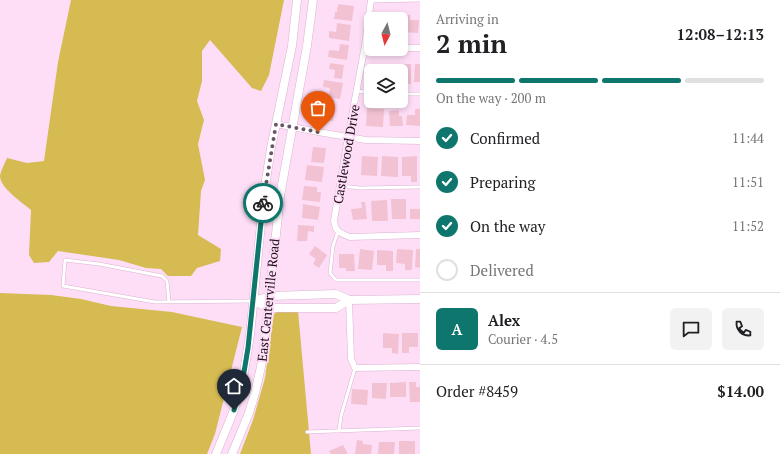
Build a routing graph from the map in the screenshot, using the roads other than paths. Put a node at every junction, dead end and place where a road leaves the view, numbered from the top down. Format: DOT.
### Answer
graph roads {
  1 [pos="297,0"];
  2 [pos="313,0"];
  3 [pos="371,0"];
  4 [pos="420,0"];
  5 [pos="370,12"];
  6 [pos="408,48"];
  7 [pos="420,48"];
  8 [pos="365,56"];
  9 [pos="357,91"];
  10 [pos="364,92"];
  11 [pos="408,94"];
  12 [pos="420,94"];
  13 [pos="276,124"];
  14 [pos="291,127"];
  15 [pos="348,137"];
  16 [pos="420,141"];
  17 [pos="340,186"];
  18 [pos="420,187"];
  19 [pos="339,232"];
  20 [pos="420,235"];
  21 [pos="420,280"];
  22 [pos="270,296"];
  23 [pos="420,299"];
  24 [pos="350,300"];
  25 [pos="254,301"];
  26 [pos="170,302"];
  27 [pos="268,308"];
  28 [pos="420,367"];
  29 [pos="355,368"];
  30 [pos="420,428"];
  31 [pos="339,431"];
  32 [pos="307,432"];
  33 [pos="216,454"];
  34 [pos="232,454"];
  1 -- 13 [label="main road, East Centerville Road"];
  2 -- 14 [label="main road, East Centerville Road"];
  3 -- 4 [label="lane"];
  3 -- 5 [label="street, Castlewood Drive"];
  6 -- 7 [label="street"];
  8 -- 9 [label="street, Castlewood Drive"];
  9 -- 10 [label="lane"];
  9 -- 15 [label="street, Castlewood Drive"];
  11 -- 12 [label="lane"];
  13 -- 14 [label="street"];
  13 -- 25 [label="main road, East Centerville Road"];
  14 -- 15 [label="street"];
  14 -- 22 [label="main road, East Centerville Road"];
  15 -- 16 [label="street"];
  15 -- 17 [label="street, Castlewood Drive"];
  17 -- 18 [label="lane"];
  17 -- 19 [label="street, Castlewood Drive"];
  19 -- 20 [label="street"];
  19 -- 21 [label="lane"];
  22 -- 24 [label="main road"];
  22 -- 25 [label="main road"];
  22 -- 27 [label="main road, East Centerville Road"];
  23 -- 24 [label="main road"];
  24 -- 27 [label="main road"];
  24 -- 29 [label="street"];
  25 -- 26 [label="lane"];
  25 -- 27 [label="main road"];
  25 -- 33 [label="main road, East Centerville Road"];
  26 -- 26 [label="lane"];
  27 -- 34 [label="main road, East Centerville Road"];
  28 -- 29 [label="street"];
  29 -- 31 [label="lane"];
  30 -- 31 [label="lane"];
  31 -- 32 [label="lane"];
}
